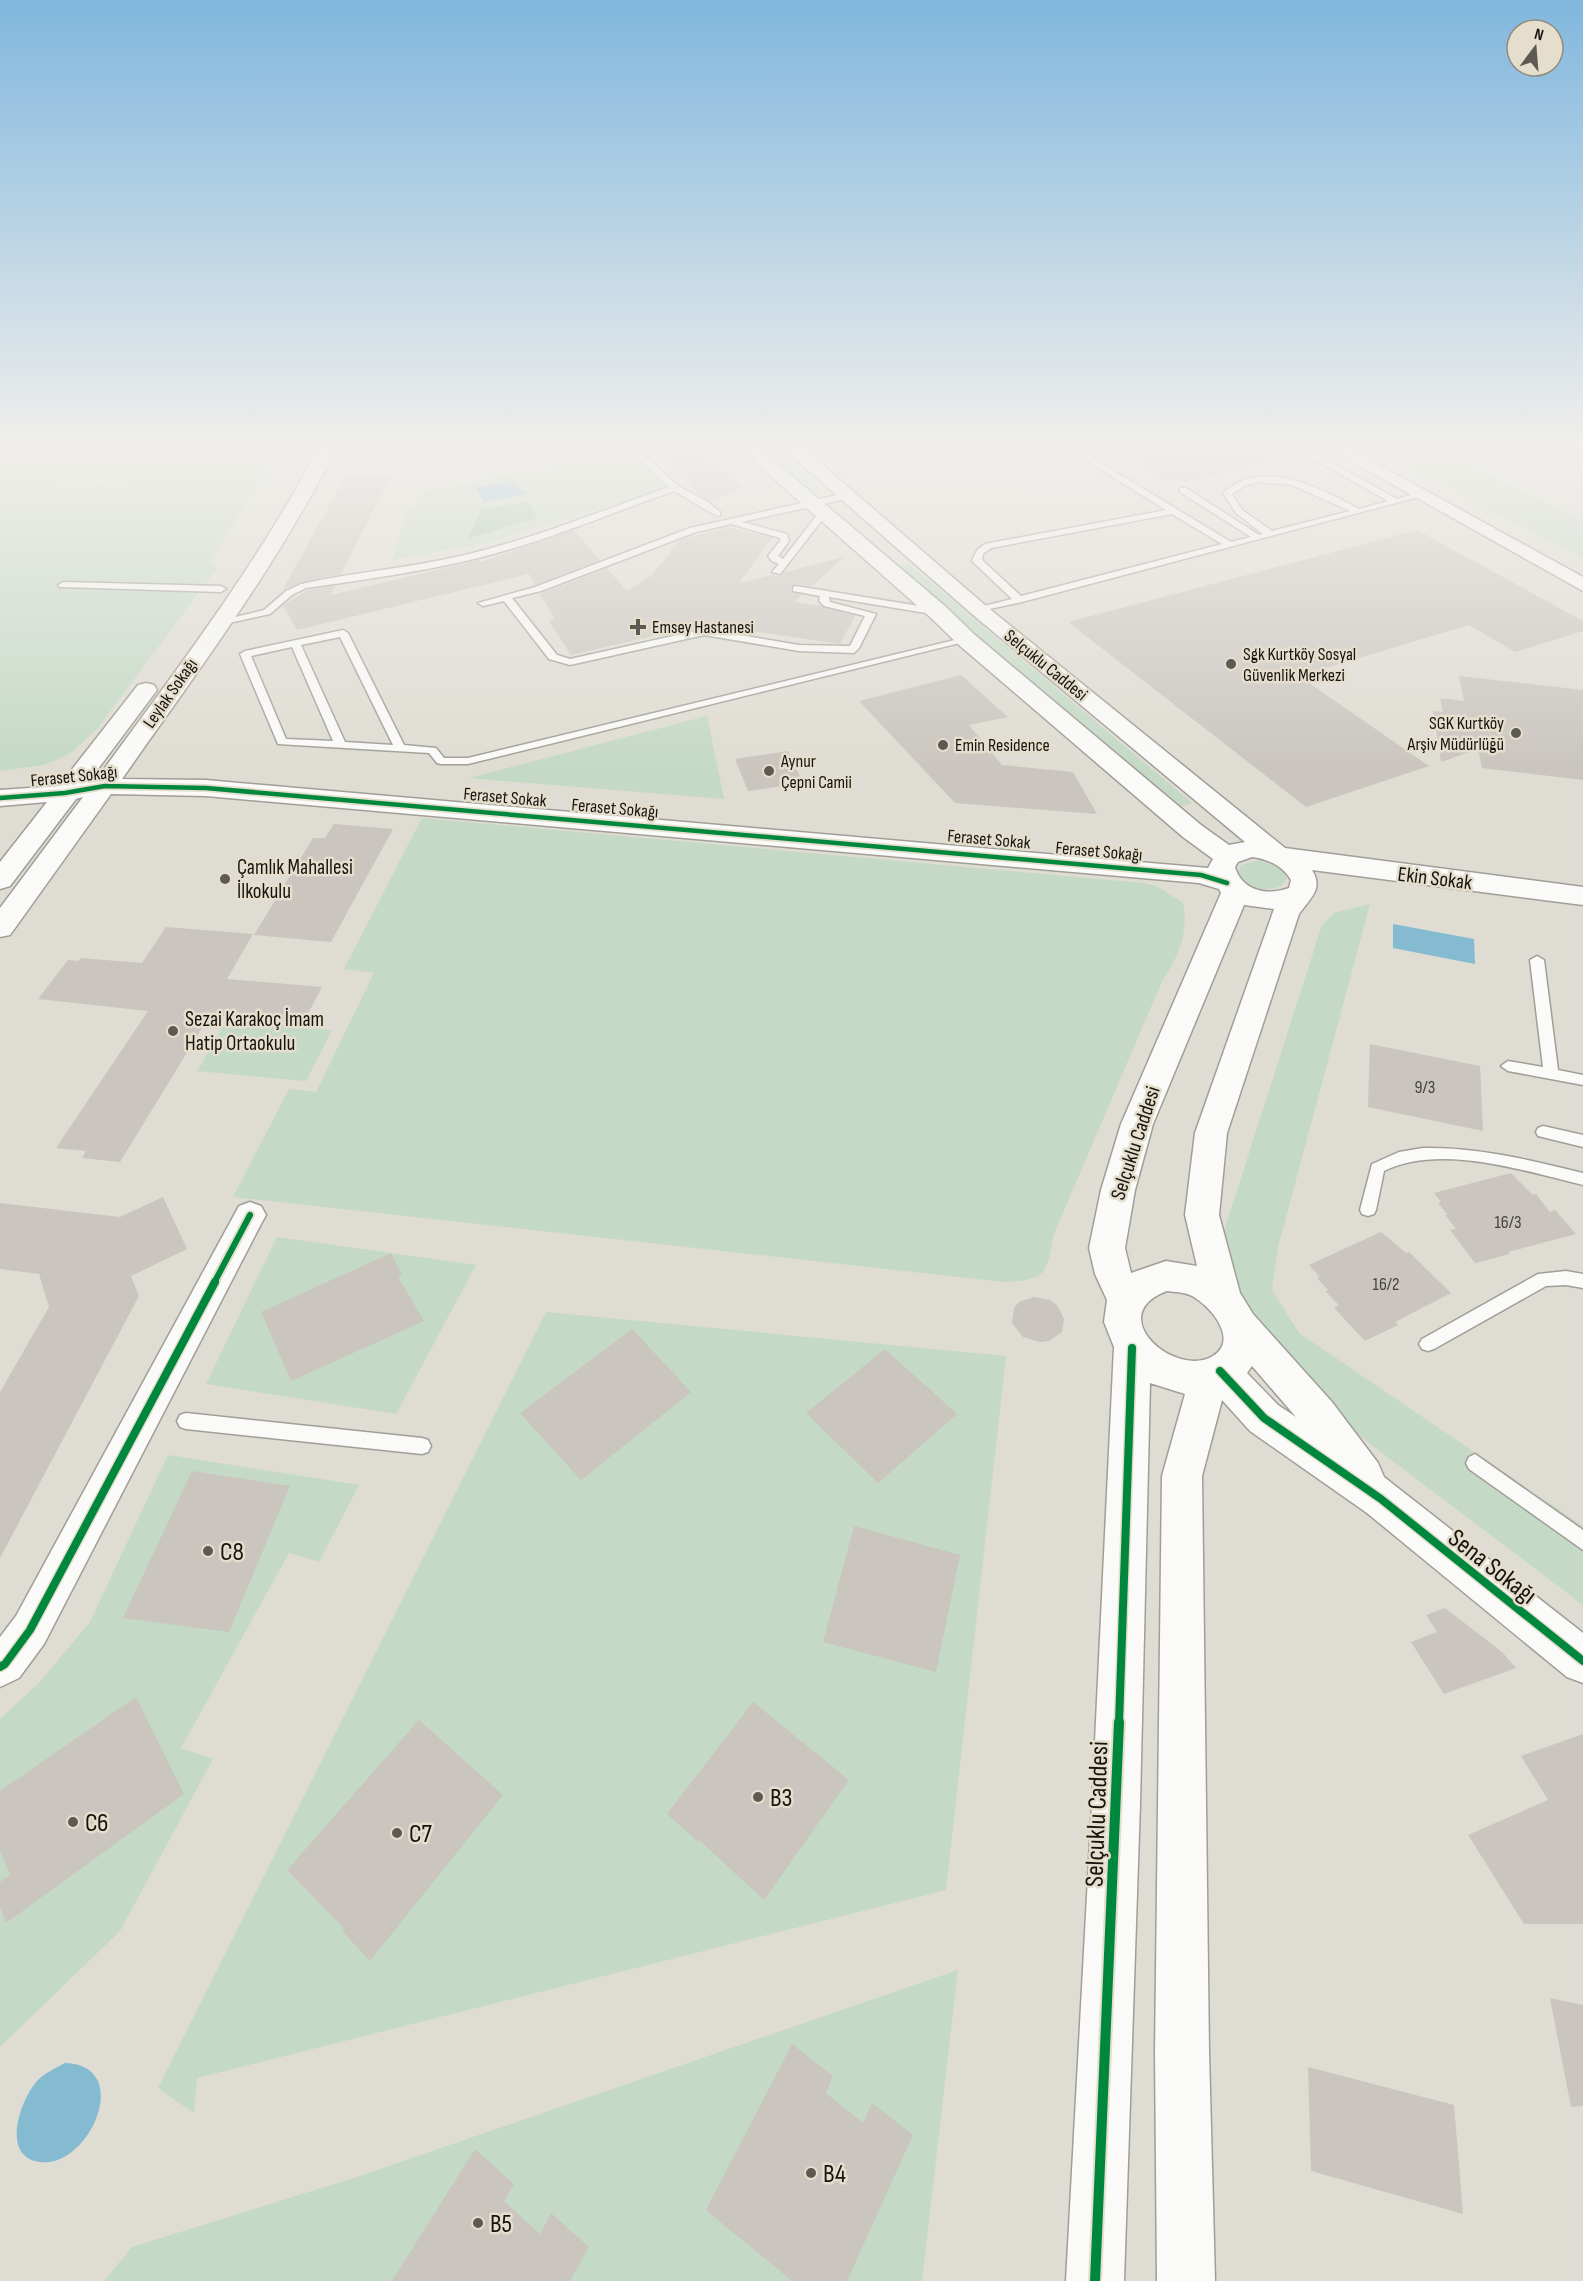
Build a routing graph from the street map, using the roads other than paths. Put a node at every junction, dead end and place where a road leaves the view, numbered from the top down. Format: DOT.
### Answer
graph roads {
  1 [pos="245,555"];
  2 [pos="264,555"];
  3 [pos="476,555"];
  4 [pos="625,555"];
  5 [pos="773,555"];
  6 [pos="789,555"];
  7 [pos="872,555"];
  8 [pos="916,555"];
  9 [pos="977,555"];
  10 [pos="1185,555"];
  11 [pos="1530,555"];
  12 [pos="1551,555"];
  13 [pos="785,563"];
  14 [pos="777,572"];
  15 [pos="1583,573"];
  16 [pos="63,585"];
  17 [pos="1583,585"];
  18 [pos="221,589"];
  19 [pos="796,589"];
  20 [pos="825,595"];
  21 [pos="507,598"];
  22 [pos="1019,600"];
  23 [pos="483,603"];
  24 [pos="979,610"];
  25 [pos="938,612"];
  26 [pos="220,622"];
  27 [pos="967,640"];
  28 [pos="295,643"];
  29 [pos="340,744"];
  30 [pos="400,748"];
  31 [pos="93,781"];
  32 [pos="0,783"];
  33 [pos="0,798"];
  34 [pos="1281,855"];
  35 [pos="1229,872"];
  36 [pos="0,880"];
  37 [pos="1302,890"];
  38 [pos="1583,896"];
  39 [pos="1583,912"];
  40 [pos="0,928"];
  41 [pos="1537,960"];
  42 [pos="1508,1066"];
  43 [pos="1551,1074"];
  44 [pos="1583,1080"];
  45 [pos="1543,1132"];
  46 [pos="1583,1141"];
  47 [pos="1583,1179"];
  48 [pos="1368,1210"];
  49 [pos="250,1215"];
  50 [pos="1583,1281"];
  51 [pos="1125,1300"];
  52 [pos="1232,1311"];
  53 [pos="1428,1344"];
  54 [pos="1132,1348"];
  55 [pos="1214,1373"];
  56 [pos="186,1421"];
  57 [pos="422,1446"];
  58 [pos="1475,1463"];
  59 [pos="1381,1499"];
  60 [pos="1583,1541"];
  61 [pos="1583,1661"];
  62 [pos="0,1667"];
  63 [pos="1095,2281"];
  64 [pos="1186,2281"];
  1 -- 18 [label="street, Leylak Sokağı"];
  2 -- 26 [label="street, Leylak Sokağı"];
  3 -- 26 [label="lane"];
  4 -- 21 [label="lane"];
  5 -- 13 [label="lane"];
  6 -- 13 [label="lane"];
  7 -- 25 [label="street, Selçuklu Caddesi"];
  8 -- 24 [label="street, Selçuklu Caddesi"];
  9 -- 22 [label="lane"];
  10 -- 22 [label="lane"];
  11 -- 17 [label="street"];
  12 -- 15 [label="street"];
  13 -- 14 [label="lane"];
  16 -- 18 [label="lane"];
  18 -- 31 [label="street, Leylak Sokağı"];
  19 -- 20 [label="lane"];
  20 -- 21 [label="lane"];
  20 -- 25 [label="lane"];
  21 -- 23 [label="lane"];
  22 -- 24 [label="lane"];
  24 -- 34 [label="street, Selçuklu Caddesi"];
  25 -- 27 [label="street, Selçuklu Caddesi"];
  26 -- 31 [label="street, Leylak Sokağı"];
  27 -- 30 [label="lane"];
  27 -- 35 [label="street, Selçuklu Caddesi"];
  28 -- 29 [label="lane"];
  28 -- 29 [label="lane"];
  28 -- 30 [label="lane"];
  29 -- 30 [label="lane"];
  31 -- 32 [label="street"];
  31 -- 33 [label="street, Feraset Sokağı"];
  31 -- 35 [label="street, Feraset Sokağı"];
  31 -- 36 [label="street, Leylak Sokağı"];
  31 -- 40 [label="street, Leylak Sokağı"];
  34 -- 35 [label="street, Ekin Sokak"];
  34 -- 37 [label="street, Selçuklu Caddesi"];
  34 -- 38 [label="street, Ekin Sokak"];
  35 -- 37 [label="street, Feraset Sokağı"];
  35 -- 51 [label="street, Selçuklu Caddesi"];
  37 -- 39 [label="street, Ekin Sokak"];
  37 -- 52 [label="street"];
  41 -- 43 [label="lane"];
  42 -- 43 [label="lane"];
  43 -- 44 [label="lane"];
  45 -- 46 [label="lane"];
  47 -- 48 [label="lane"];
  49 -- 62 [label="street"];
  50 -- 53 [label="lane"];
  51 -- 52 [label="street"];
  51 -- 54 [label="street"];
  52 -- 55 [label="street"];
  52 -- 59 [label="street"];
  54 -- 55 [label="street"];
  54 -- 63 [label="street, Selçuklu Caddesi"];
  55 -- 59 [label="street"];
  55 -- 64 [label="street"];
  56 -- 57 [label="lane"];
  58 -- 60 [label="lane"];
  59 -- 61 [label="street, Sena Sokağı"];
}
